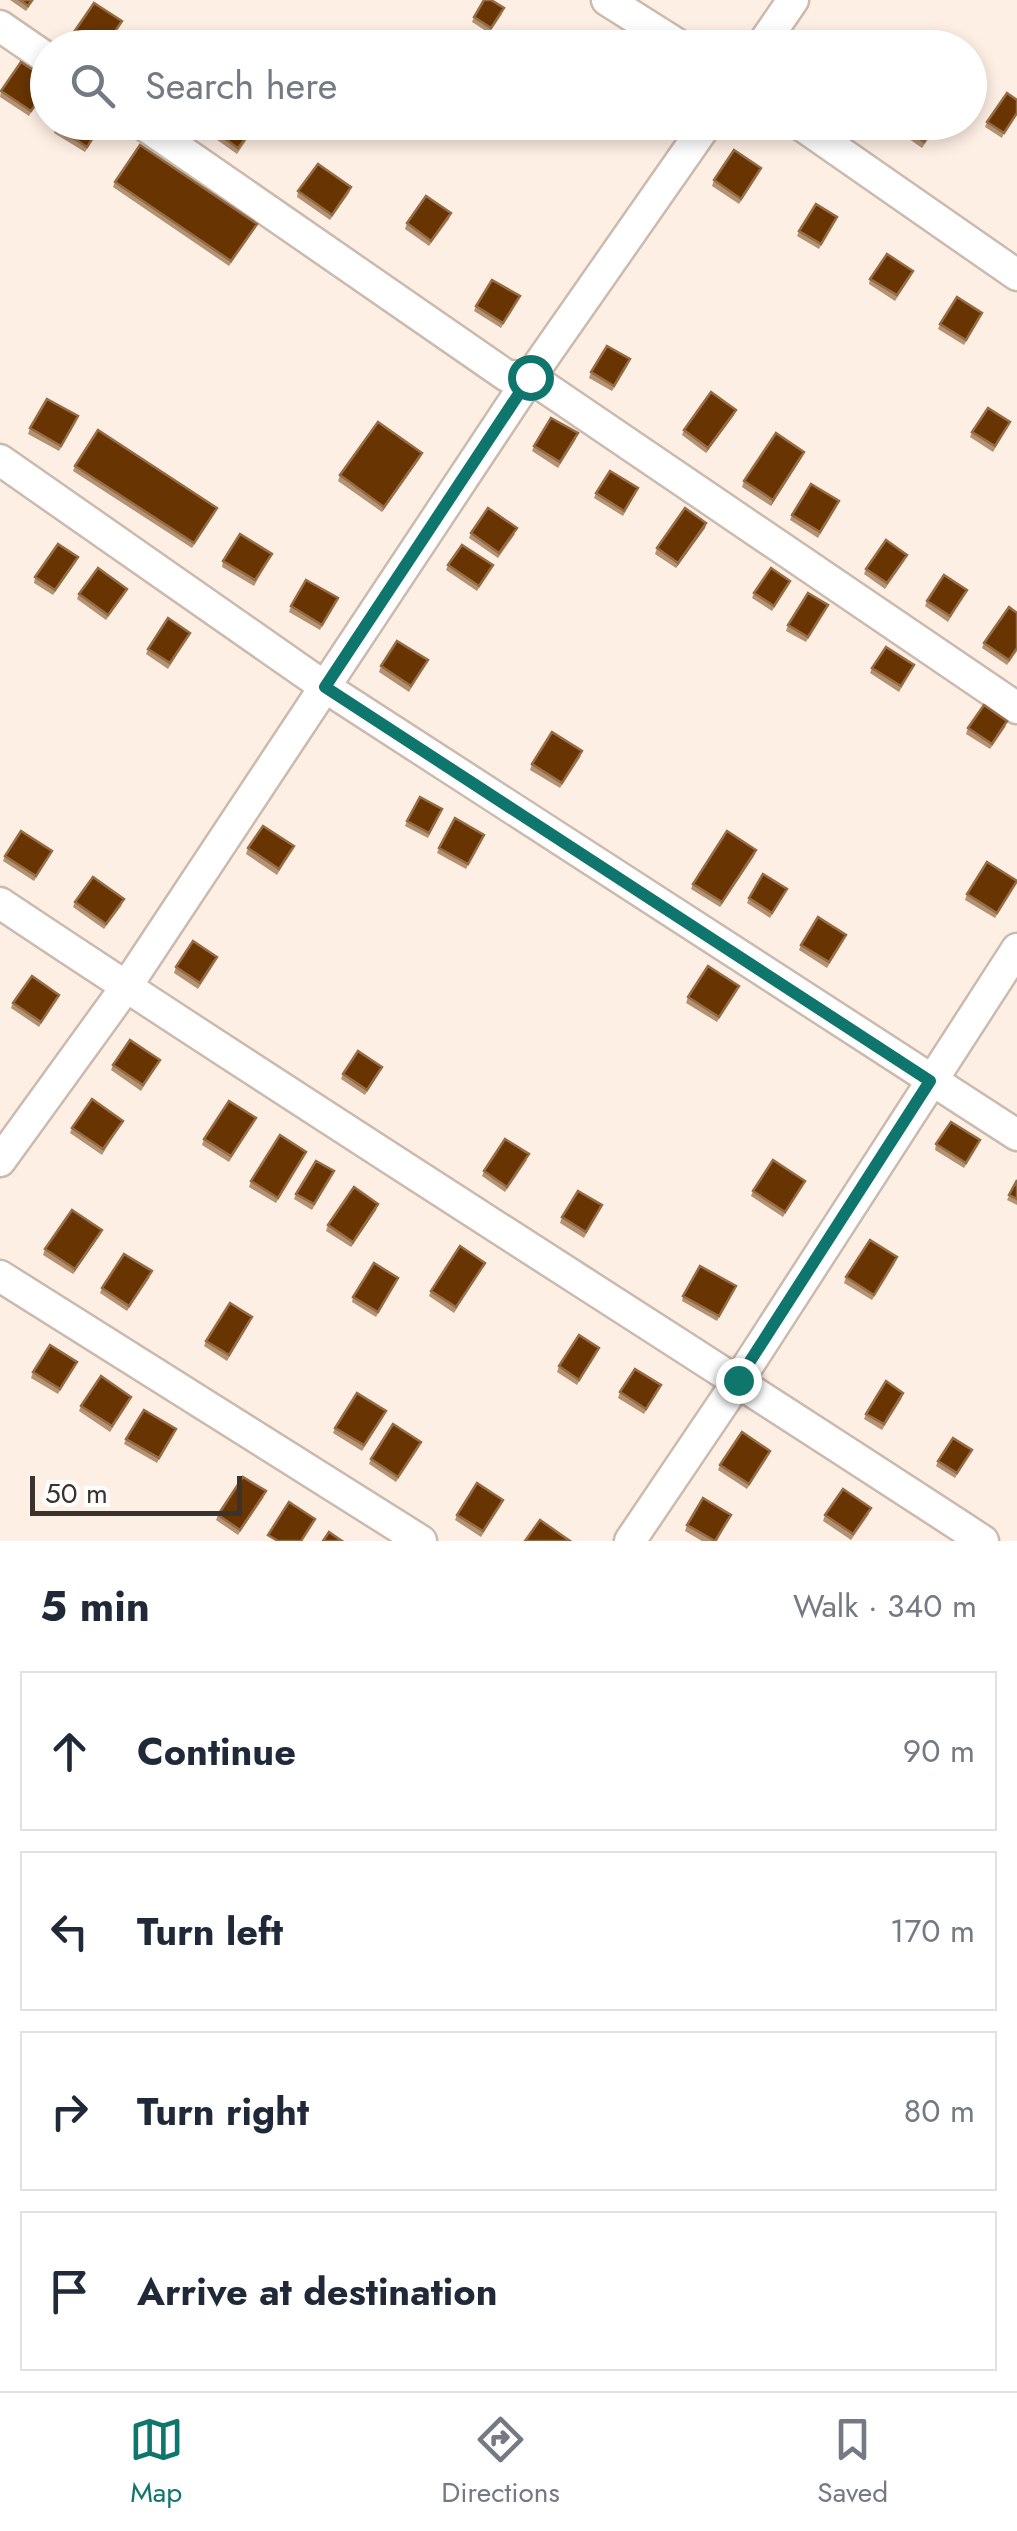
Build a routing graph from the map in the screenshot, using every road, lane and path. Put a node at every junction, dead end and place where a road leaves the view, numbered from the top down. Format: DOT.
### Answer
graph roads {
  1 [pos="606,0"];
  2 [pos="793,0"];
  3 [pos="0,26"];
  4 [pos="655,30"];
  5 [pos="772,30"];
  6 [pos="30,46"];
  7 [pos="166,140"];
  8 [pos="695,140"];
  9 [pos="823,140"];
  10 [pos="1017,275"];
  11 [pos="530,377"];
  12 [pos="0,460"];
  13 [pos="325,687"];
  14 [pos="1017,708"];
  15 [pos="0,902"];
  16 [pos="1017,949"];
  17 [pos="126,987"];
  18 [pos="930,1081"];
  19 [pos="1017,1135"];
  20 [pos="0,1161"];
  21 [pos="0,1276"];
  22 [pos="738,1380"];
  23 [pos="420,1541"];
  24 [pos="630,1541"];
  25 [pos="983,1541"];
  1 -- 4 [label="street"];
  2 -- 5 [label="street"];
  3 -- 6 [label="street"];
  7 -- 11 [label="street"];
  8 -- 11 [label="street"];
  9 -- 10 [label="street"];
  11 -- 13 [label="street"];
  11 -- 14 [label="street"];
  12 -- 13 [label="street"];
  13 -- 17 [label="street"];
  13 -- 18 [label="street"];
  15 -- 17 [label="street"];
  16 -- 18 [label="street"];
  17 -- 20 [label="street"];
  17 -- 22 [label="street"];
  18 -- 19 [label="street"];
  18 -- 22 [label="street"];
  21 -- 23 [label="street"];
  22 -- 24 [label="street"];
  22 -- 25 [label="street"];
}
